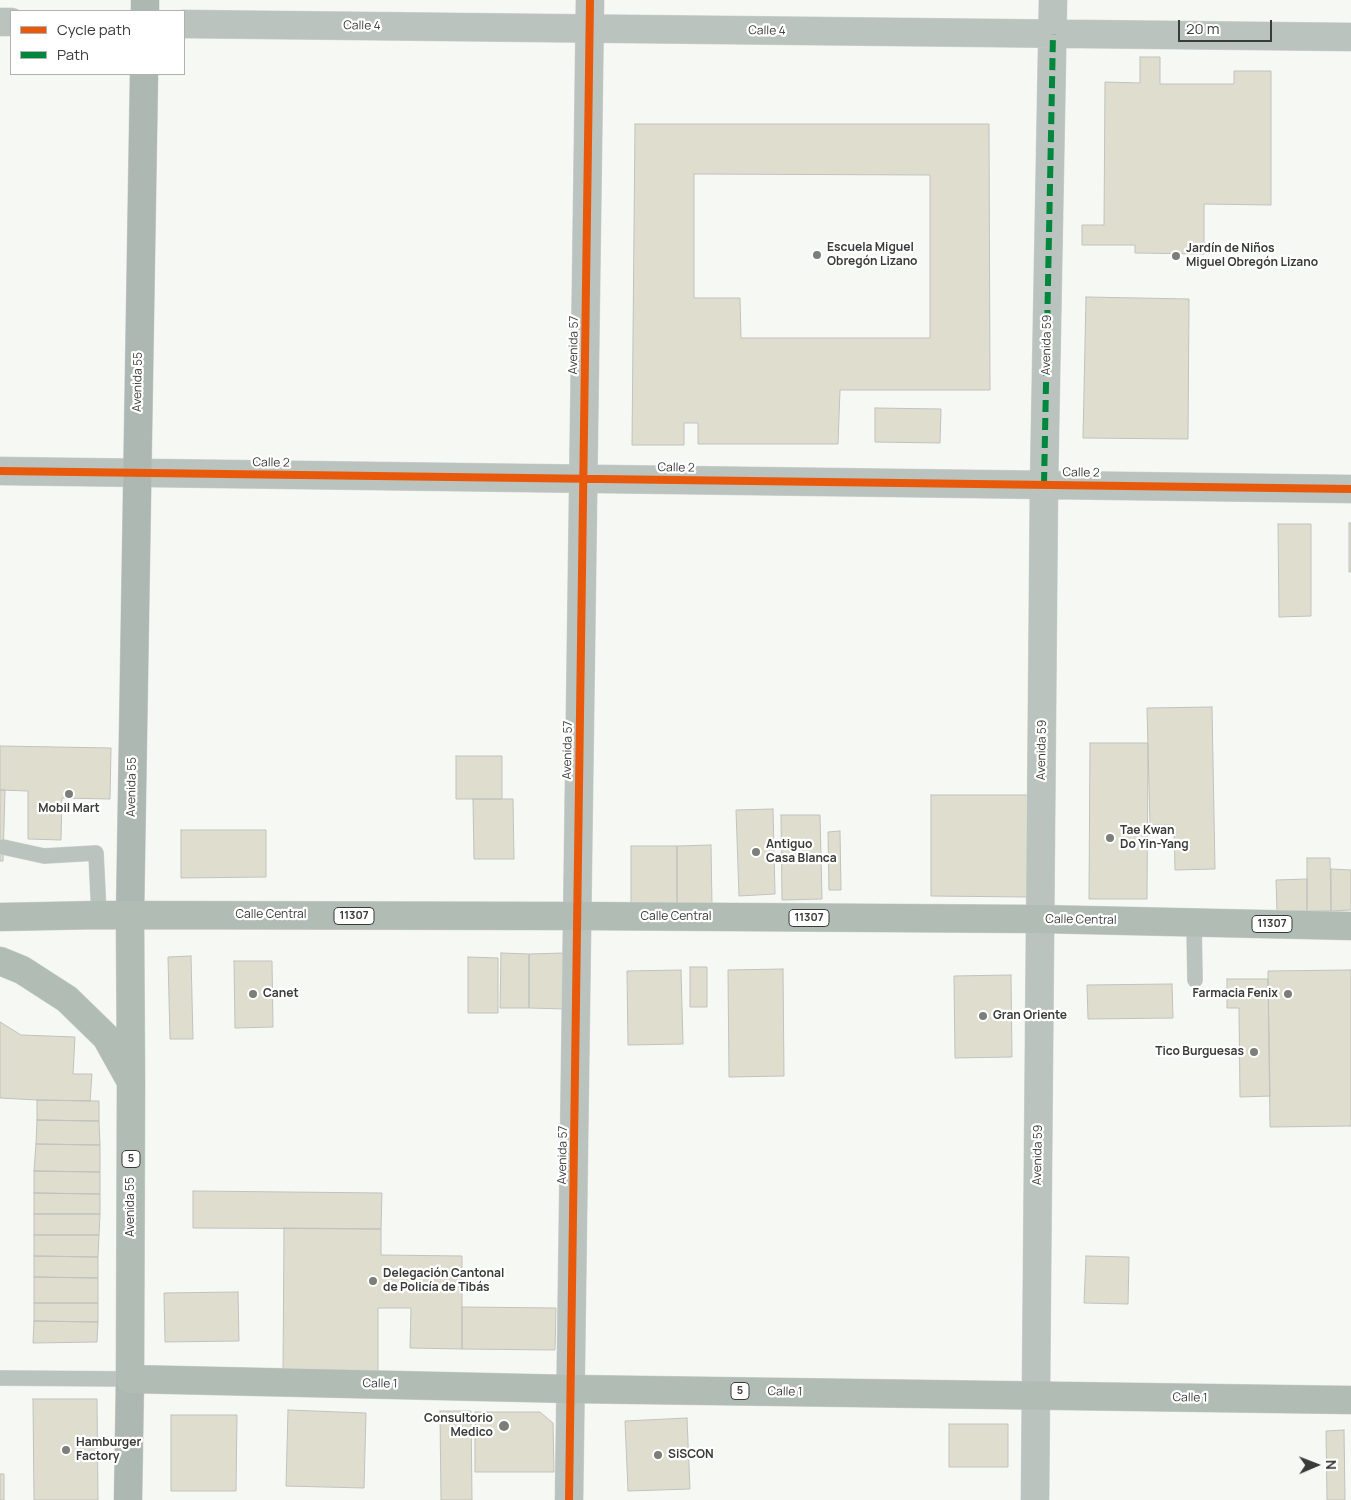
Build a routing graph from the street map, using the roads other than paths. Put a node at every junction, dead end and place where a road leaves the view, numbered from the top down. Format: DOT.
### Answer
graph roads {
  1 [pos="590,0"];
  2 [pos="1054,0"];
  3 [pos="185,24"];
  4 [pos="590,29"];
  5 [pos="1053,34"];
  6 [pos="1351,37"];
  7 [pos="144,75"];
  8 [pos="0,471"];
  9 [pos="136,473"];
  10 [pos="583,479"];
  11 [pos="1044,484"];
  12 [pos="1351,489"];
  13 [pos="3,847"];
  14 [pos="99,915"];
  15 [pos="130,915"];
  16 [pos="578,916"];
  17 [pos="0,917"];
  18 [pos="1040,919"];
  19 [pos="1194,923"];
  20 [pos="1351,926"];
  21 [pos="0,961"];
  22 [pos="1196,980"];
  23 [pos="131,1082"];
  24 [pos="0,1378"];
  25 [pos="130,1379"];
  26 [pos="571,1388"];
  27 [pos="1036,1395"];
  28 [pos="1351,1400"];
  29 [pos="128,1500"];
  30 [pos="570,1500"];
  31 [pos="1035,1500"];
  1 -- 4 [label="street, Avenida 57"];
  2 -- 5 [label="street, Avenida 59"];
  3 -- 4 [label="street, Calle 4"];
  4 -- 5 [label="street, Calle 4"];
  4 -- 10 [label="street, Avenida 57"];
  5 -- 6 [label="street, Calle 4"];
  5 -- 11 [label="street, Avenida 59"];
  7 -- 9 [label="street, Avenida 55"];
  8 -- 9 [label="street, Calle 2"];
  9 -- 10 [label="street, Calle 2"];
  9 -- 15 [label="street, Avenida 55"];
  10 -- 11 [label="street, Calle 2"];
  10 -- 16 [label="street, Avenida 57"];
  11 -- 12 [label="street, Calle 2"];
  11 -- 18 [label="street, Avenida 59"];
  13 -- 14 [label="lane"];
  14 -- 15 [label="main road, Calle Central"];
  14 -- 17 [label="main road, Calle Central"];
  15 -- 16 [label="main road, Calle Central / 11307"];
  15 -- 23 [label="main road, Avenida 55 / 5"];
  16 -- 18 [label="main road, Calle Central / 11307"];
  16 -- 26 [label="street, Avenida 57"];
  18 -- 19 [label="main road, Calle Central / 11307"];
  18 -- 27 [label="street, Avenida 59"];
  19 -- 20 [label="main road, Calle Central / 11307"];
  19 -- 22 [label="lane"];
  21 -- 23 [label="main road, 5"];
  23 -- 25 [label="main road, Avenida 55 / 5"];
  24 -- 25 [label="lane"];
  25 -- 26 [label="main road, Calle 1 / 5"];
  25 -- 29 [label="street, Avenida 55"];
  26 -- 27 [label="main road, Calle 1 / 5"];
  26 -- 30 [label="street, Avenida 57"];
  27 -- 28 [label="main road, Calle 1 / 5"];
  27 -- 31 [label="street, Avenida 59"];
}
